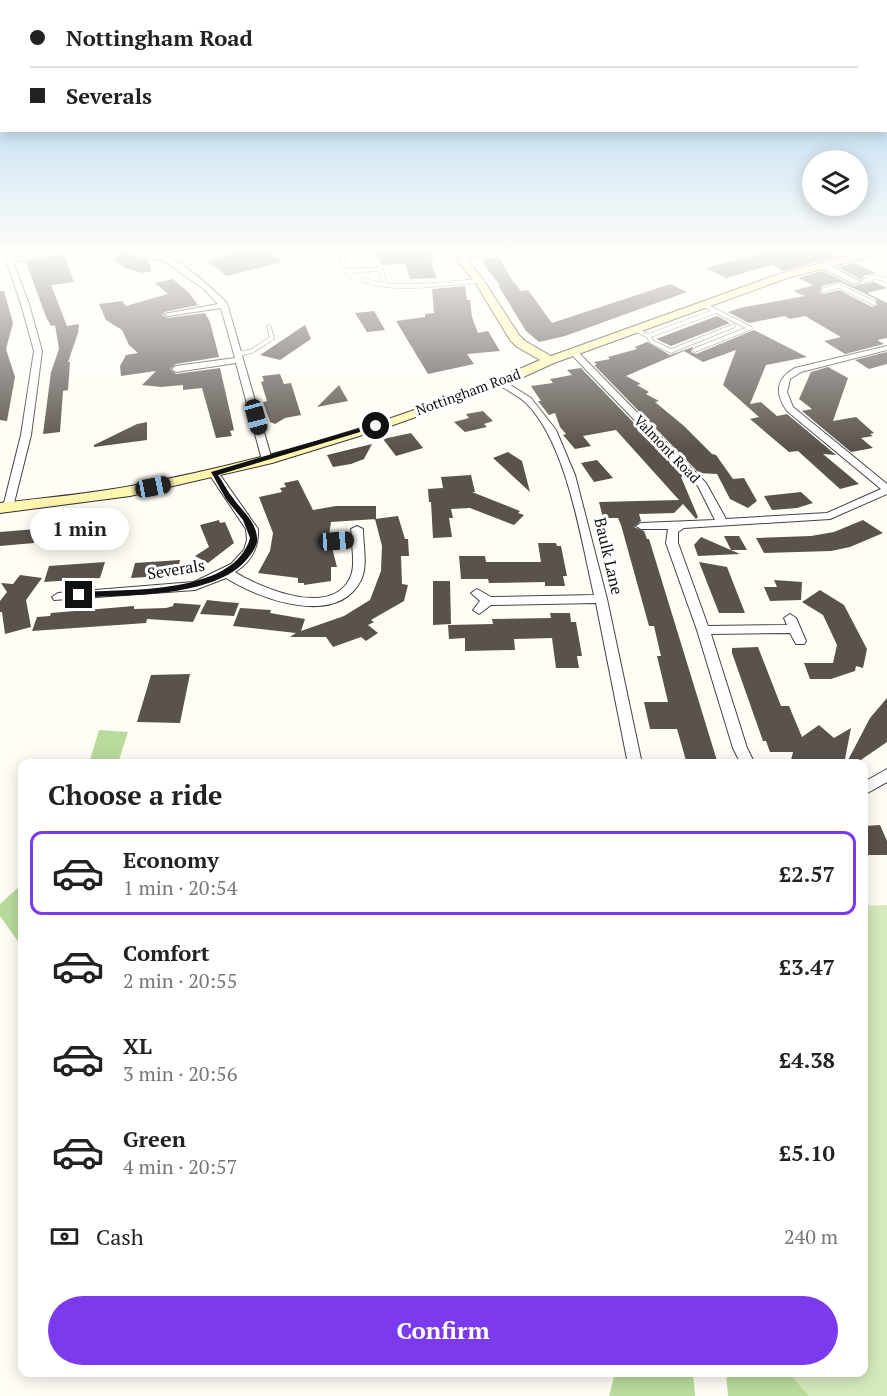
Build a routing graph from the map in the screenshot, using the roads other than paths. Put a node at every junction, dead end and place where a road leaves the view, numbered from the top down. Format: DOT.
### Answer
graph roads {
  1 [pos="27,316"];
  2 [pos="227,316"];
  3 [pos="501,316"];
  4 [pos="669,316"];
  5 [pos="702,316"];
  6 [pos="726,316"];
  7 [pos="733,326"];
  8 [pos="269,327"];
  9 [pos="635,329"];
  10 [pos="648,336"];
  11 [pos="887,348"];
  12 [pos="694,350"];
  13 [pos="573,352"];
  14 [pos="239,357"];
  15 [pos="550,360"];
  16 [pos="176,369"];
  17 [pos="501,382"];
  18 [pos="267,460"];
  19 [pos="214,474"];
  20 [pos="887,490"];
  21 [pos="4,508"];
  22 [pos="722,523"];
  23 [pos="682,525"];
  24 [pos="641,526"];
  25 [pos="336,541"];
  26 [pos="227,573"];
  27 [pos="82,583"];
  28 [pos="477,593"];
  29 [pos="79,595"];
  30 [pos="58,597"];
  31 [pos="601,599"];
  32 [pos="795,629"];
  33 [pos="703,630"];
  34 [pos="634,759"];
  35 [pos="746,759"];
  36 [pos="887,775"];
  37 [pos="868,787"];
  1 -- 21 [label="street"];
  2 -- 14 [label="street"];
  3 -- 15 [label="main road"];
  4 -- 9 [label="main road, Nottingham Road"];
  5 -- 10 [label="lane"];
  6 -- 12 [label="lane"];
  7 -- 10 [label="lane"];
  8 -- 14 [label="lane"];
  9 -- 10 [label="lane"];
  9 -- 13 [label="main road, Nottingham Road"];
  11 -- 20 [label="street"];
  13 -- 15 [label="main road, Nottingham Road"];
  13 -- 22 [label="street, Valmont Road"];
  14 -- 16 [label="street"];
  14 -- 18 [label="street"];
  15 -- 17 [label="main road, Nottingham Road"];
  17 -- 18 [label="main road, Nottingham Road"];
  17 -- 31 [label="street, Baulk Lane"];
  18 -- 19 [label="main road, Nottingham Road"];
  19 -- 21 [label="main road, Nottingham Road"];
  19 -- 26 [label="street, Severals"];
  20 -- 22 [label="street"];
  22 -- 23 [label="street"];
  23 -- 24 [label="street"];
  23 -- 33 [label="street"];
  25 -- 26 [label="street"];
  26 -- 29 [label="street, Severals"];
  27 -- 29 [label="street"];
  28 -- 31 [label="street"];
  29 -- 30 [label="street, Severals"];
  31 -- 34 [label="street, Baulk Lane"];
  32 -- 33 [label="street"];
  33 -- 35 [label="street"];
  36 -- 37 [label="street"];
}
